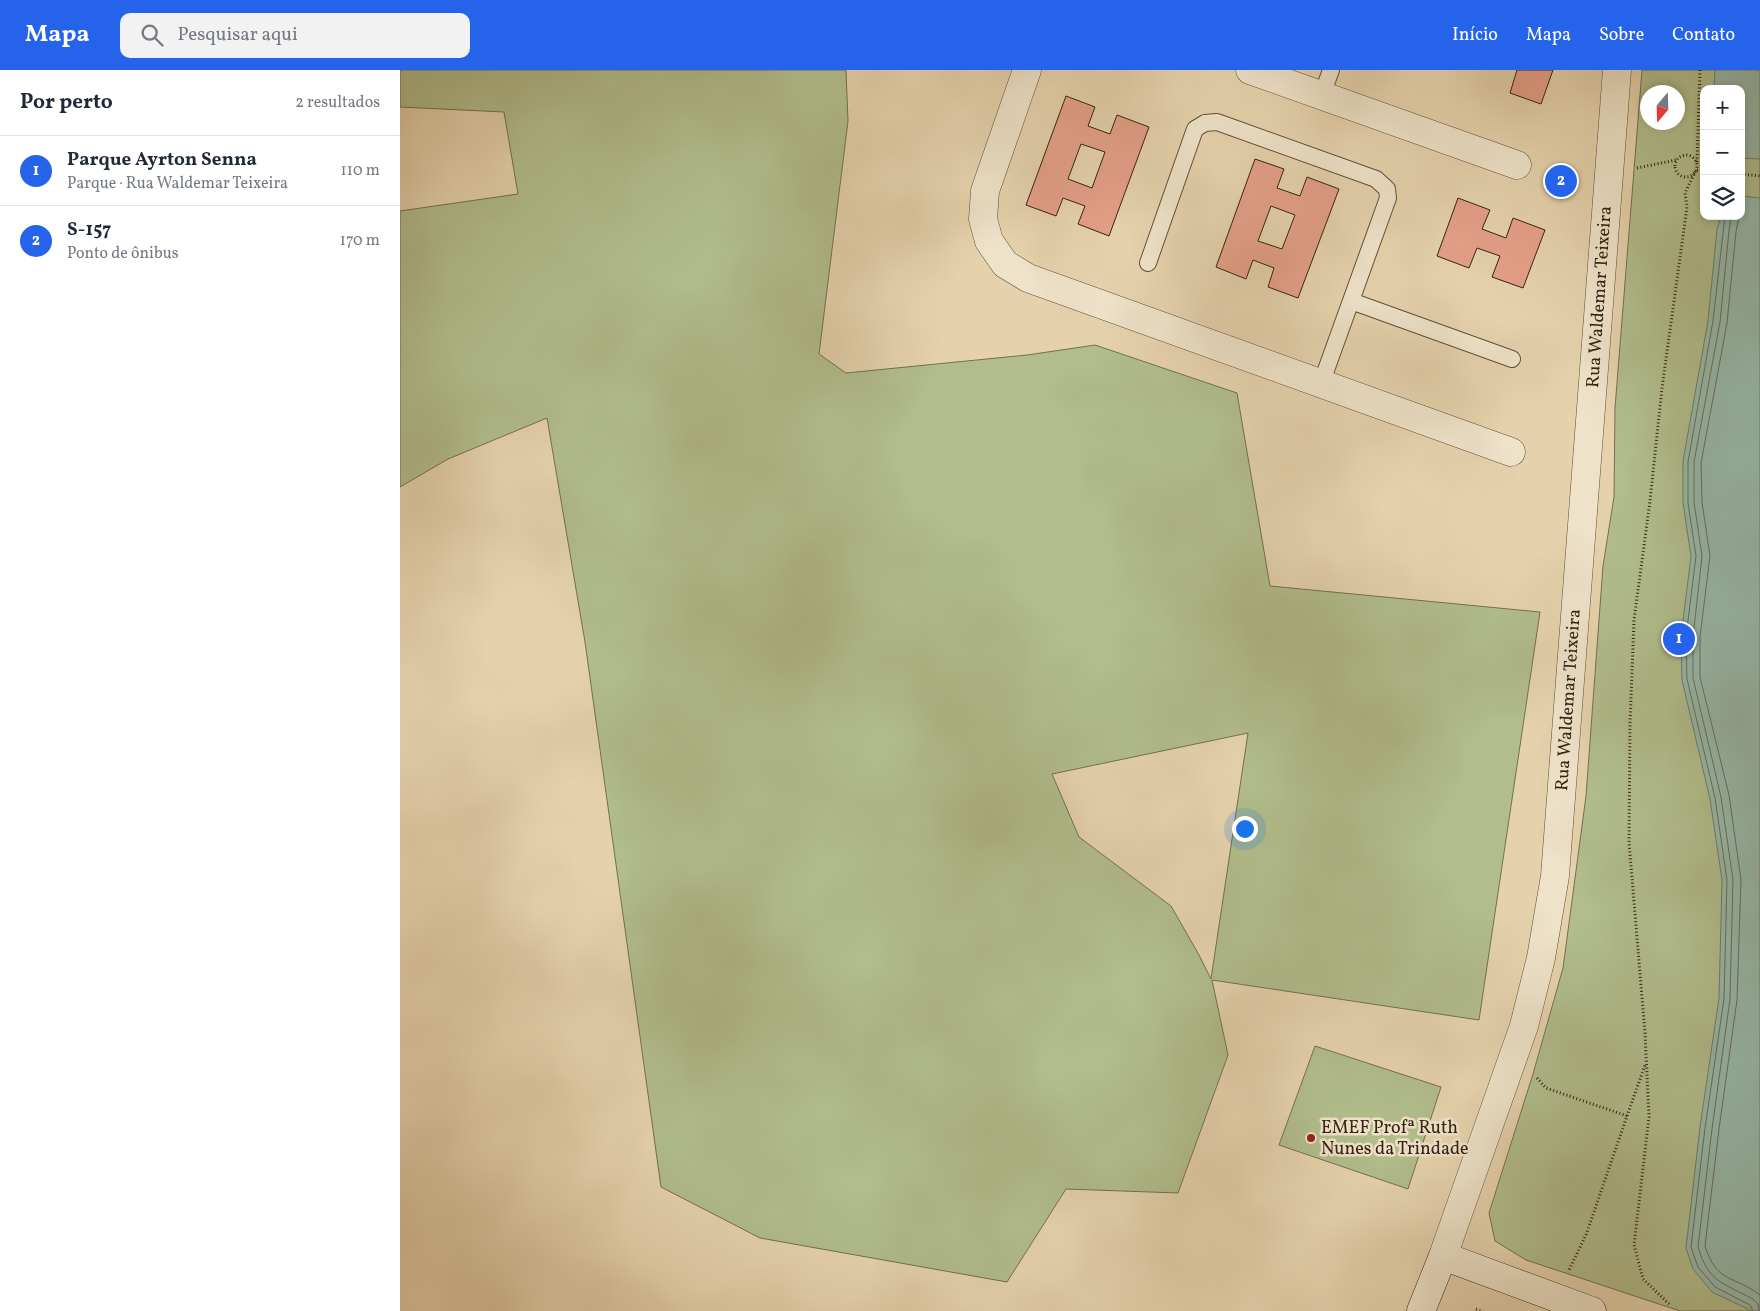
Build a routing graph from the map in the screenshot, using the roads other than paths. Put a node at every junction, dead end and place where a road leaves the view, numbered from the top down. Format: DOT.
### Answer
graph roads {
  1 [pos="1027,70"];
  2 [pos="1250,70"];
  3 [pos="1617,70"];
  4 [pos="1327,82"];
  5 [pos="1517,165"];
  6 [pos="1148,263"];
  7 [pos="1351,301"];
  8 [pos="1512,359"];
  9 [pos="1321,384"];
  10 [pos="1512,452"];
  11 [pos="1444,1256"];
  12 [pos="1422,1311"];
  13 [pos="1592,1311"];
  1 -- 9 [label="street"];
  2 -- 4 [label="street"];
  3 -- 11 [label="street, Rua Waldemar Teixeira"];
  4 -- 5 [label="street"];
  6 -- 7 [label="lane"];
  7 -- 8 [label="lane"];
  7 -- 9 [label="lane"];
  9 -- 10 [label="street"];
  11 -- 12 [label="street, Rua Waldemar Teixeira"];
  11 -- 13 [label="street"];
}
